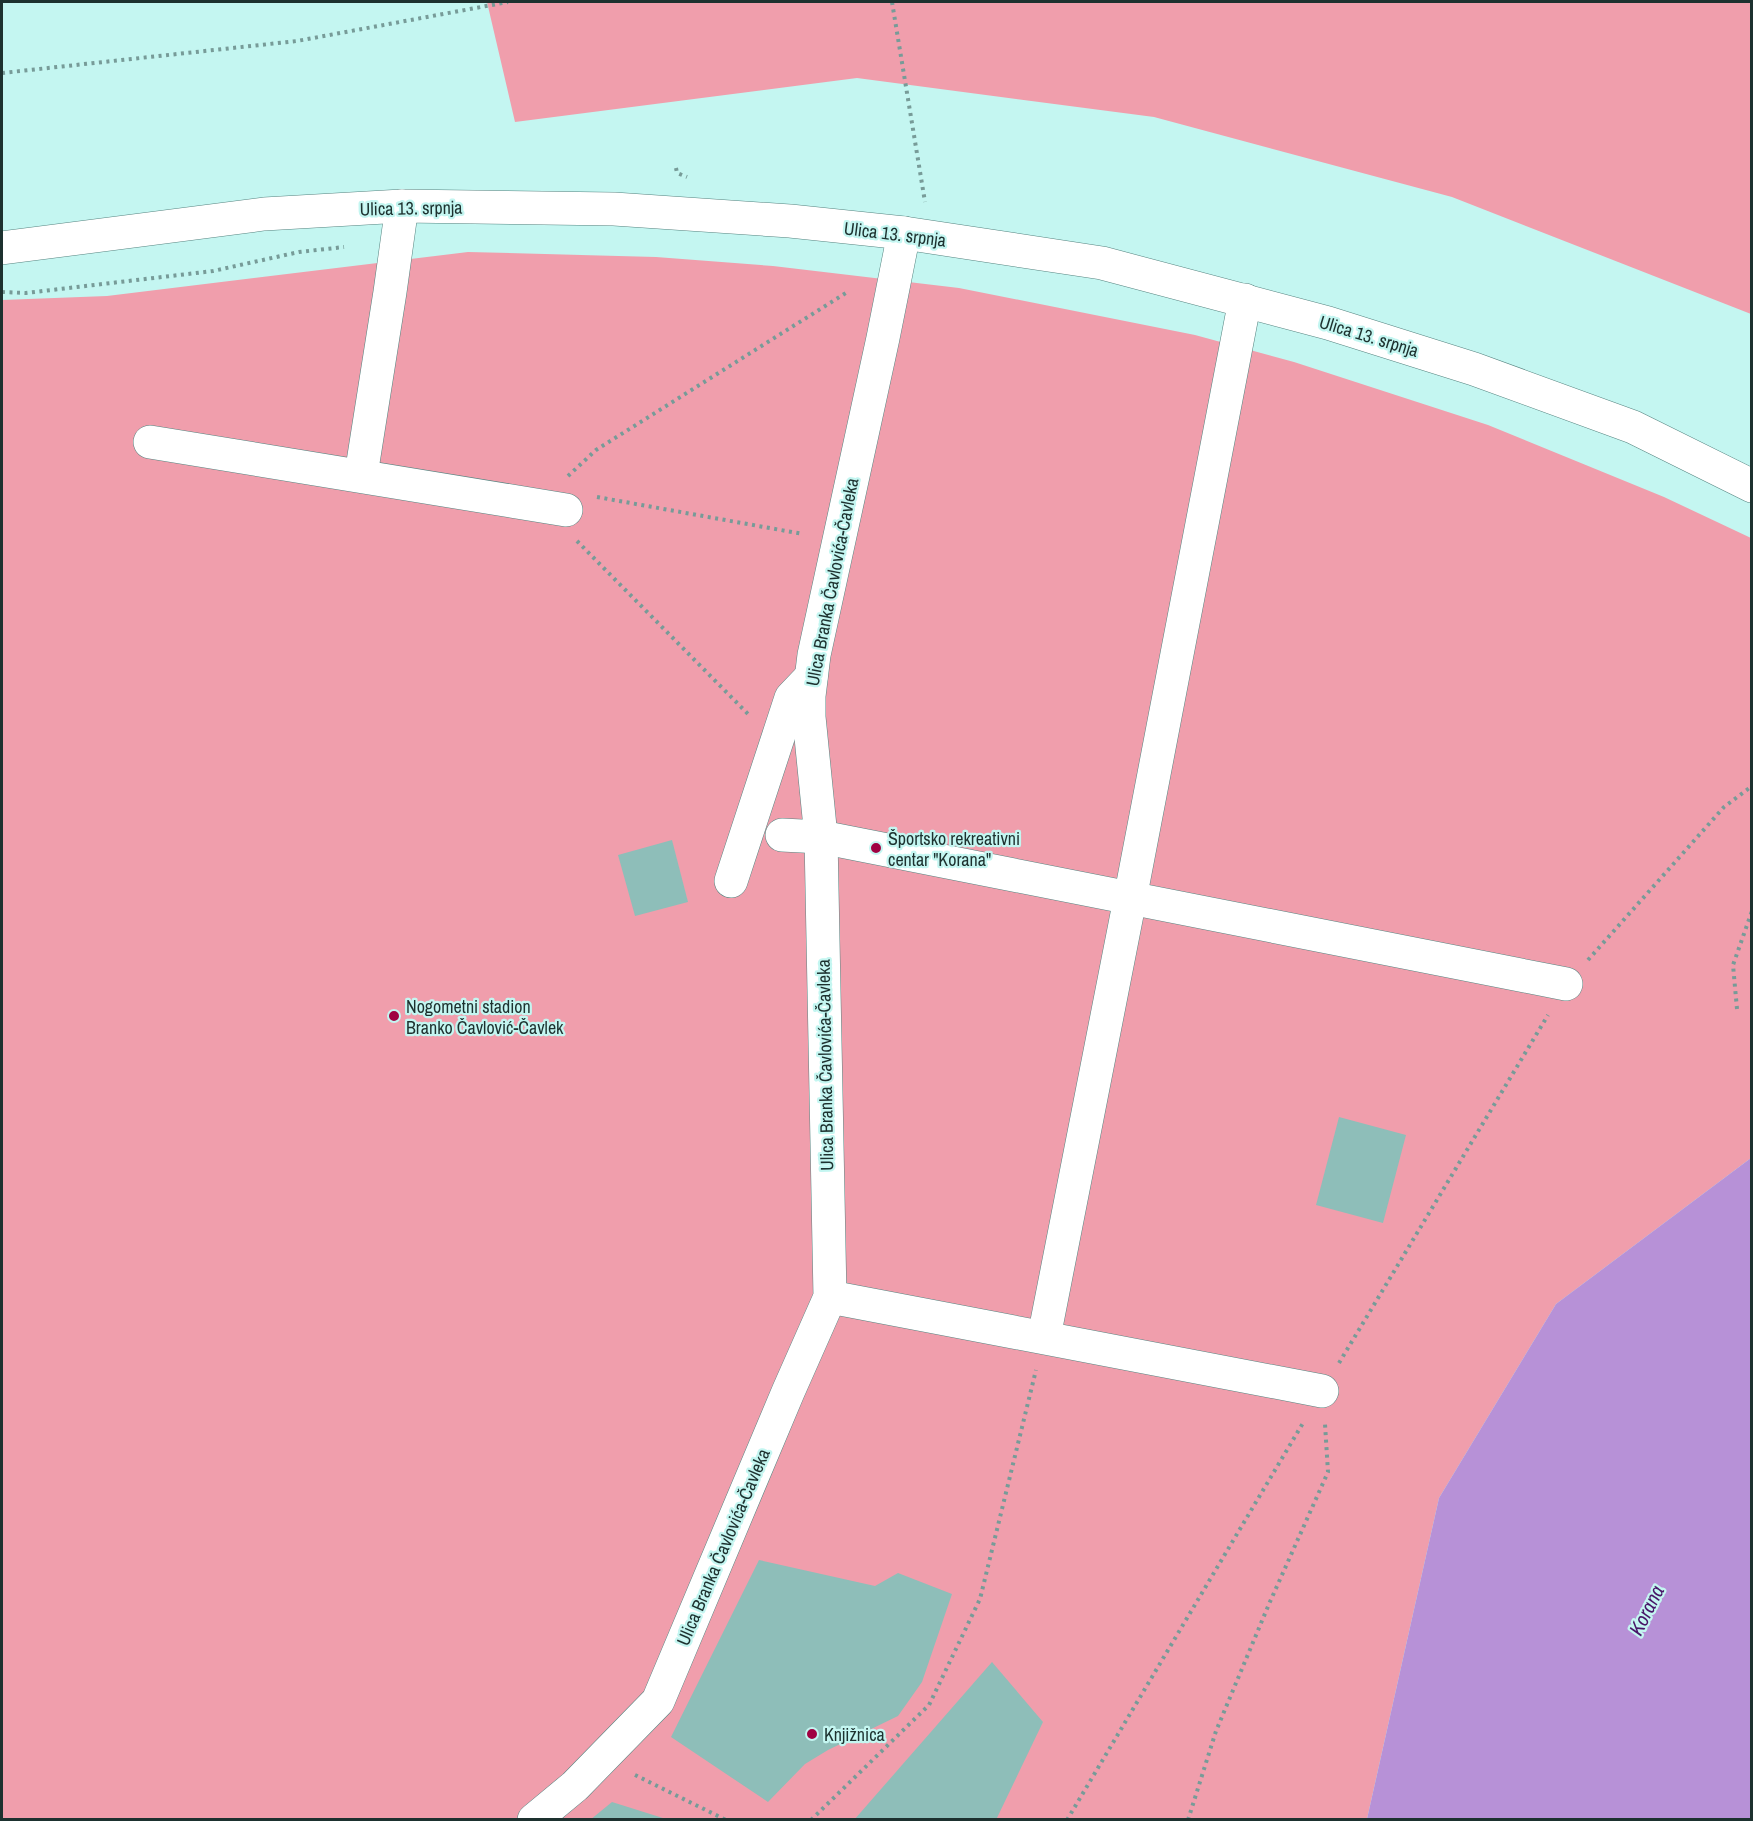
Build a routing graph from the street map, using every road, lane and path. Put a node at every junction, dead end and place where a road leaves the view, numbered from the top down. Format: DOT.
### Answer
graph roads {
  1 [pos="508,2"];
  2 [pos="892,2"];
  3 [pos="2,73"];
  4 [pos="402,206"];
  5 [pos="917,235"];
  6 [pos="351,246"];
  7 [pos="2,248"];
  8 [pos="849,291"];
  9 [pos="2,292"];
  10 [pos="1245,300"];
  11 [pos="150,442"];
  12 [pos="361,475"];
  13 [pos="1752,486"];
  14 [pos="568,501"];
  15 [pos="803,534"];
  16 [pos="812,675"];
  17 [pos="750,716"];
  18 [pos="1752,786"];
  19 [pos="782,835"];
  20 [pos="821,837"];
  21 [pos="731,881"];
  22 [pos="1131,898"];
  23 [pos="1752,911"];
  24 [pos="1566,984"];
  25 [pos="1737,1009"];
  26 [pos="830,1297"];
  27 [pos="1044,1337"];
  28 [pos="1322,1391"];
  29 [pos="1290,1445"];
  30 [pos="634,1774"];
  31 [pos="534,1820"];
  32 [pos="726,1820"];
  33 [pos="811,1820"];
  34 [pos="1067,1820"];
  35 [pos="1188,1820"];
  1 -- 3 [label="path"];
  2 -- 5 [label="path"];
  4 -- 5 [label="street, Ulica 13. srpnja"];
  4 -- 7 [label="street, Ulica 13. srpnja"];
  4 -- 12 [label="street"];
  5 -- 10 [label="street, Ulica 13. srpnja"];
  5 -- 16 [label="street, Ulica Branka Čavlovića-Čavleka"];
  6 -- 9 [label="path"];
  8 -- 14 [label="path"];
  10 -- 13 [label="street, Ulica 13. srpnja"];
  10 -- 22 [label="street"];
  11 -- 12 [label="street"];
  12 -- 14 [label="street"];
  14 -- 15 [label="path"];
  14 -- 17 [label="path"];
  16 -- 20 [label="street, Ulica Branka Čavlovića-Čavleka"];
  16 -- 21 [label="street"];
  18 -- 24 [label="path"];
  19 -- 20 [label="street"];
  20 -- 22 [label="street"];
  20 -- 26 [label="street, Ulica Branka Čavlovića-Čavleka"];
  22 -- 24 [label="street"];
  22 -- 27 [label="street"];
  23 -- 25 [label="path"];
  24 -- 28 [label="path"];
  26 -- 27 [label="street"];
  26 -- 31 [label="street, Ulica Branka Čavlovića-Čavleka"];
  27 -- 28 [label="street"];
  27 -- 33 [label="path"];
  28 -- 35 [label="path"];
  29 -- 34 [label="path"];
  30 -- 32 [label="path"];
}
